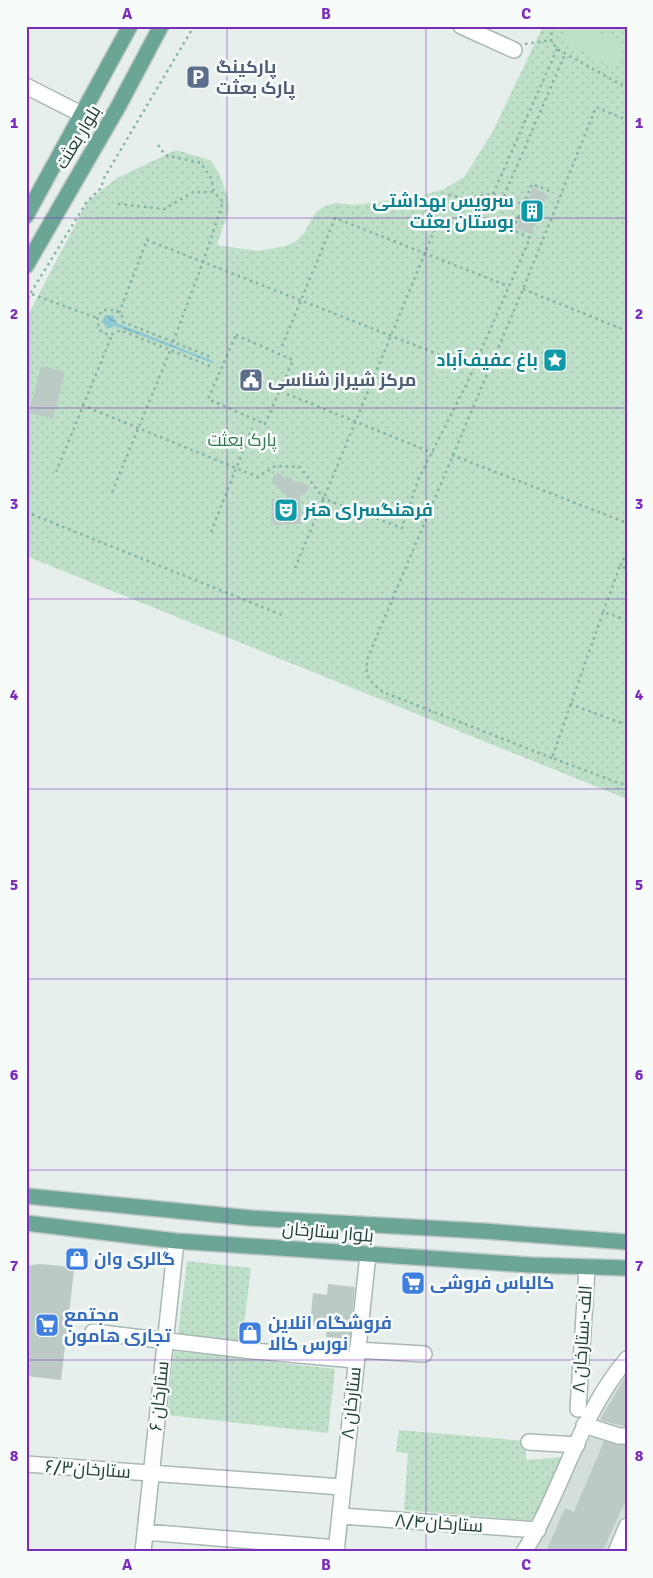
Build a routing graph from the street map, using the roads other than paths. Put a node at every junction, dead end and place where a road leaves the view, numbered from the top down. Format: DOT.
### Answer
graph roads {
  1 [pos="130,26"];
  2 [pos="161,26"];
  3 [pos="461,26"];
  4 [pos="514,50"];
  5 [pos="26,86"];
  6 [pos="83,115"];
  7 [pos="26,216"];
  8 [pos="26,266"];
  9 [pos="26,1196"];
  10 [pos="26,1223"];
  11 [pos="176,1241"];
  12 [pos="627,1242"];
  13 [pos="368,1254"];
  14 [pos="627,1268"];
  15 [pos="586,1269"];
  16 [pos="93,1332"];
  17 [pos="166,1339"];
  18 [pos="424,1354"];
  19 [pos="356,1355"];
  20 [pos="624,1362"];
  21 [pos="578,1409"];
  22 [pos="584,1425"];
  23 [pos="627,1436"];
  24 [pos="529,1442"];
  25 [pos="577,1445"];
  26 [pos="26,1464"];
  27 [pos="151,1473"];
  28 [pos="342,1487"];
  29 [pos="340,1516"];
  30 [pos="627,1526"];
  31 [pos="538,1530"];
  32 [pos="145,1532"];
  33 [pos="336,1550"];
  34 [pos="143,1552"];
  35 [pos="524,1552"];
  36 [pos="616,1552"];
  1 -- 6 [label="main road, بلوار بعثت"];
  2 -- 8 [label="main road, بلوار بعثت"];
  3 -- 4 [label="street"];
  5 -- 6 [label="street"];
  6 -- 7 [label="main road, بلوار بعثت"];
  9 -- 12 [label="main road, بلوار ستارخان"];
  10 -- 11 [label="main road, بلوار ستارخان"];
  11 -- 13 [label="main road, بلوار ستارخان"];
  11 -- 17 [label="street, ستارخان ۶"];
  13 -- 15 [label="main road, بلوار ستارخان"];
  13 -- 19 [label="street, ستارخان ۸"];
  14 -- 15 [label="main road, بلوار ستارخان"];
  15 -- 21 [label="street, ۸ الف-ستارخان"];
  16 -- 17 [label="street"];
  17 -- 19 [label="street"];
  17 -- 27 [label="street, ستارخان ۶"];
  18 -- 19 [label="street"];
  19 -- 28 [label="street, ستارخان ۸"];
  20 -- 22 [label="street"];
  22 -- 23 [label="street"];
  22 -- 25 [label="street"];
  24 -- 25 [label="street"];
  25 -- 31 [label="street"];
  26 -- 27 [label="street, ستارخان۶/۳"];
  27 -- 28 [label="street, ستارخان۶/۳"];
  27 -- 32 [label="street, ستارخان ۶"];
  28 -- 29 [label="street, ستارخان ۸"];
  29 -- 31 [label="street, ستارخان۸/۴"];
  29 -- 33 [label="street, ستارخان ۸"];
  30 -- 36 [label="street"];
  31 -- 35 [label="street"];
  32 -- 33 [label="street"];
  32 -- 34 [label="street, ستارخان ۶"];
}
